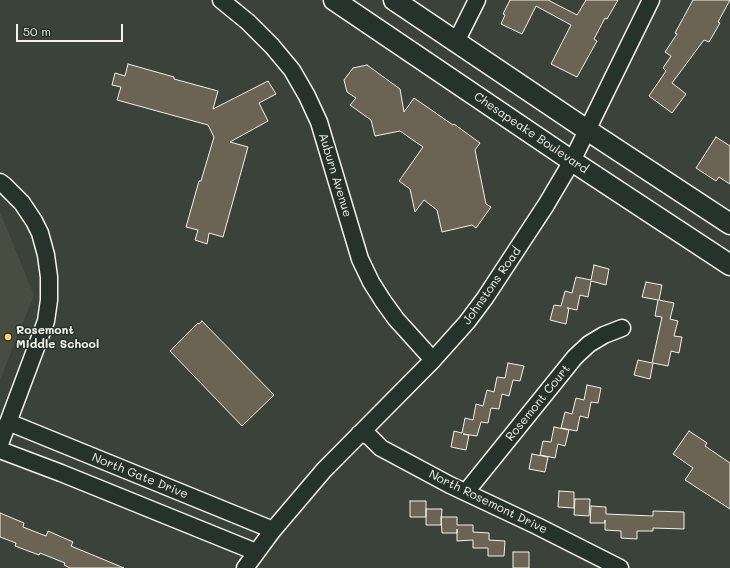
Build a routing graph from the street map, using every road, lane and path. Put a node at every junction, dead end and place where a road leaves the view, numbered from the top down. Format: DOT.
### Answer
graph roads {
  1 [pos="221,0"];
  2 [pos="334,0"];
  3 [pos="394,0"];
  4 [pos="477,0"];
  5 [pos="651,0"];
  6 [pos="456,42"];
  7 [pos="587,130"];
  8 [pos="572,161"];
  9 [pos="0,182"];
  10 [pos="730,224"];
  11 [pos="730,265"];
  12 [pos="622,328"];
  13 [pos="434,360"];
  14 [pos="8,422"];
  15 [pos="359,434"];
  16 [pos="0,444"];
  17 [pos="0,450"];
  18 [pos="466,492"];
  19 [pos="273,530"];
  20 [pos="256,552"];
  21 [pos="245,568"];
  22 [pos="620,568"];
  1 -- 13 [label="street, Auburn Avenue"];
  2 -- 8 [label="main road, Chesapeake Boulevard"];
  3 -- 6 [label="main road"];
  4 -- 6 [label="street"];
  5 -- 7 [label="street, Johnstons Road"];
  6 -- 7 [label="main road"];
  7 -- 8 [label="street, Johnstons Road"];
  7 -- 10 [label="main road"];
  8 -- 11 [label="main road, Chesapeake Boulevard"];
  8 -- 13 [label="street, Johnstons Road"];
  9 -- 14 [label="street"];
  12 -- 18 [label="street, Rosemont Court"];
  13 -- 15 [label="street, Johnstons Road"];
  14 -- 16 [label="street"];
  14 -- 19 [label="street, North Gate Drive"];
  15 -- 18 [label="street, North Rosemont Drive"];
  15 -- 19 [label="street, Johnstons Road"];
  17 -- 20 [label="street"];
  18 -- 22 [label="street, North Rosemont Drive"];
  19 -- 20 [label="street, Johnstons Road"];
  20 -- 21 [label="street, Johnstons Road"];
}
